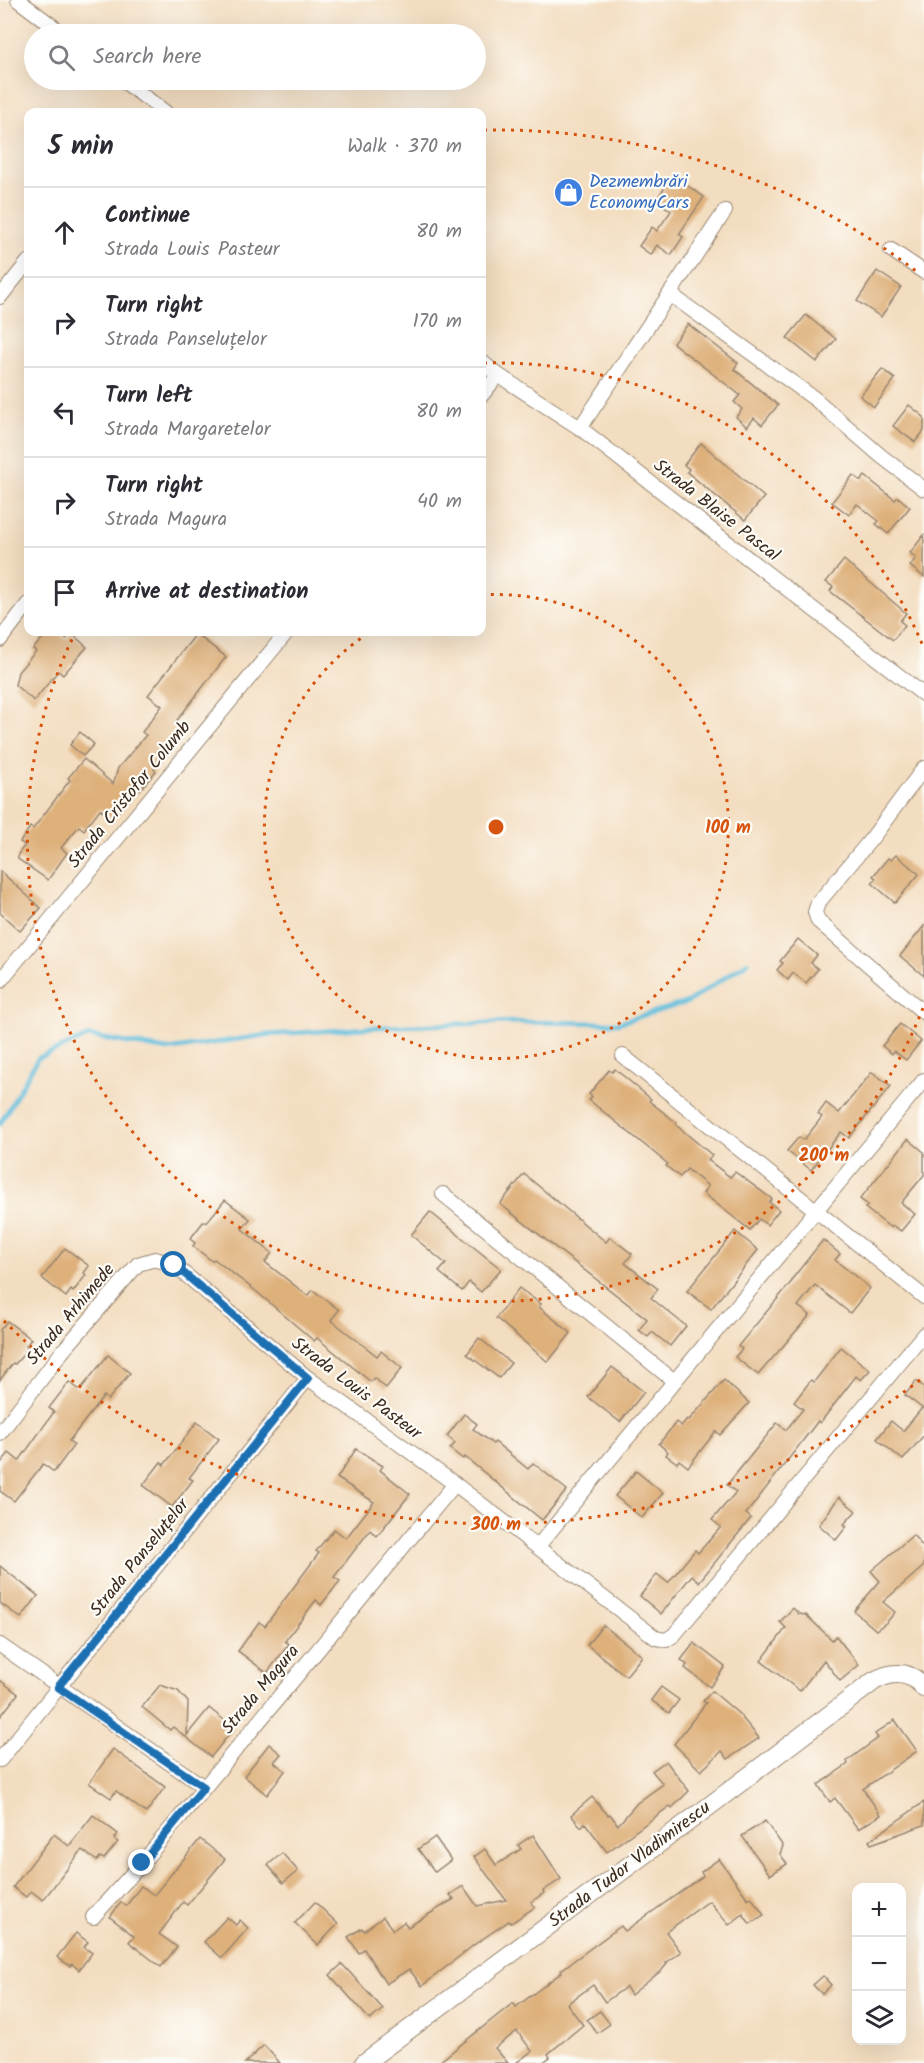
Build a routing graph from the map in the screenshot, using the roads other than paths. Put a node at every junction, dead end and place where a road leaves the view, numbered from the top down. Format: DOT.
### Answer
graph roads {
  1 [pos="18,0"];
  2 [pos="50,24"];
  3 [pos="134,90"];
  4 [pos="156,108"];
  5 [pos="725,211"];
  6 [pos="891,250"];
  7 [pos="24,267"];
  8 [pos="924,272"];
  9 [pos="670,294"];
  10 [pos="0,297"];
  11 [pos="486,365"];
  12 [pos="498,375"];
  13 [pos="486,390"];
  14 [pos="580,428"];
  15 [pos="924,489"];
  16 [pos="24,609"];
  17 [pos="284,636"];
  18 [pos="0,640"];
  19 [pos="924,695"];
  20 [pos="924,768"];
  21 [pos="0,981"];
  22 [pos="924,1013"];
  23 [pos="623,1056"];
  24 [pos="924,1080"];
  25 [pos="443,1194"];
  26 [pos="817,1211"];
  27 [pos="156,1259"];
  28 [pos="924,1297"];
  29 [pos="924,1334"];
  30 [pos="308,1378"];
  31 [pos="674,1381"];
  32 [pos="0,1433"];
  33 [pos="455,1484"];
  34 [pos="538,1546"];
  35 [pos="0,1645"];
  36 [pos="58,1687"];
  37 [pos="924,1688"];
  38 [pos="0,1760"];
  39 [pos="204,1787"];
  40 [pos="93,1917"];
  41 [pos="364,2063"];
  1 -- 2 [label="street"];
  3 -- 4 [label="street"];
  5 -- 9 [label="street"];
  6 -- 8 [label="street"];
  7 -- 10 [label="street"];
  9 -- 14 [label="street"];
  9 -- 15 [label="street"];
  11 -- 12 [label="street, Strada Blaise Pascal"];
  12 -- 13 [label="street"];
  12 -- 14 [label="street, Strada Blaise Pascal"];
  14 -- 19 [label="street, Strada Blaise Pascal"];
  16 -- 18 [label="street"];
  17 -- 21 [label="street, Strada Cristofor Columb"];
  20 -- 22 [label="street"];
  23 -- 26 [label="street"];
  24 -- 26 [label="street"];
  25 -- 31 [label="street"];
  26 -- 28 [label="street"];
  26 -- 31 [label="street"];
  27 -- 30 [label="street, Strada Louis Pasteur"];
  27 -- 32 [label="street, Strada Arhimede"];
  29 -- 34 [label="street, Strada Louis Pasteur"];
  30 -- 33 [label="street, Strada Louis Pasteur"];
  30 -- 36 [label="street, Strada Panseluțelor"];
  31 -- 34 [label="street"];
  33 -- 34 [label="street, Strada Louis Pasteur"];
  33 -- 39 [label="street, Strada Magura"];
  35 -- 36 [label="street"];
  36 -- 38 [label="street, Strada Panseluțelor"];
  36 -- 39 [label="street"];
  37 -- 41 [label="street, Strada Tudor Vladimirescu"];
  39 -- 40 [label="street, Strada Magura"];
}
